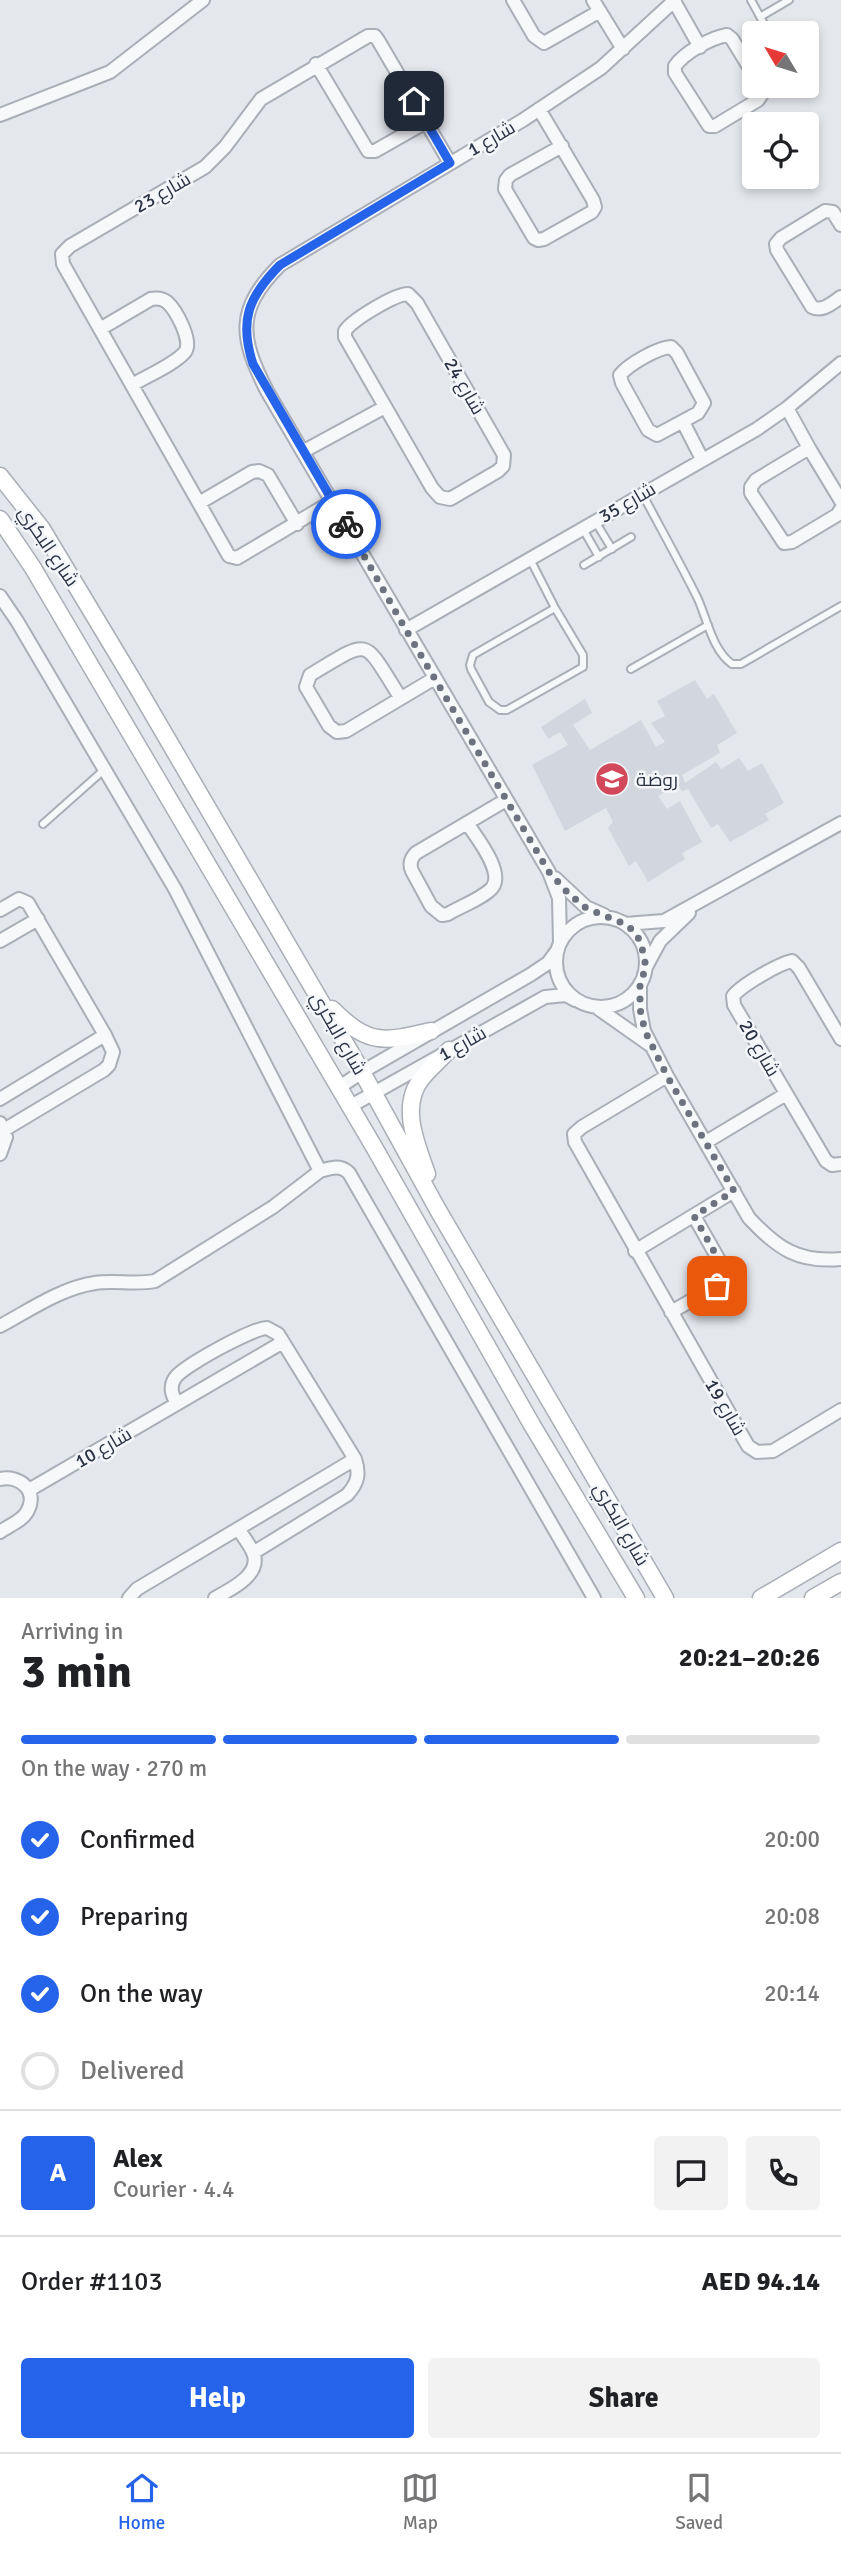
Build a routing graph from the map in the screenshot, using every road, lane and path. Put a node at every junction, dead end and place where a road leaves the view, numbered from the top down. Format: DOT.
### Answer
graph roads {
  1 [pos="203,0"];
  2 [pos="513,0"];
  3 [pos="751,0"];
  4 [pos="789,0"];
  5 [pos="674,1"];
  6 [pos="597,6"];
  7 [pos="760,17"];
  8 [pos="762,21"];
  9 [pos="700,47"];
  10 [pos="623,49"];
  11 [pos="742,55"];
  12 [pos="316,65"];
  13 [pos="759,98"];
  14 [pos="539,109"];
  15 [pos="0,115"];
  16 [pos="426,122"];
  17 [pos="562,146"];
  18 [pos="450,163"];
  19 [pos="841,225"];
  20 [pos="841,298"];
  21 [pos="100,329"];
  22 [pos="841,363"];
  23 [pos="132,385"];
  24 [pos="385,407"];
  25 [pos="787,408"];
  26 [pos="683,422"];
  27 [pos="809,448"];
  28 [pos="304,451"];
  29 [pos="702,459"];
  30 [pos="0,476"];
  31 [pos="642,494"];
  32 [pos="334,501"];
  33 [pos="841,501"];
  34 [pos="199,503"];
  35 [pos="841,509"];
  36 [pos="0,519"];
  37 [pos="595,521"];
  38 [pos="297,524"];
  39 [pos="583,529"];
  40 [pos="631,537"];
  41 [pos="612,549"];
  42 [pos="599,556"];
  43 [pos="530,559"];
  44 [pos="584,565"];
  45 [pos="0,597"];
  46 [pos="841,606"];
  47 [pos="555,608"];
  48 [pos="708,625"];
  49 [pos="406,630"];
  50 [pos="631,669"];
  51 [pos="435,678"];
  52 [pos="400,697"];
  53 [pos="105,769"];
  54 [pos="506,800"];
  55 [pos="467,823"];
  56 [pos="841,823"];
  57 [pos="43,824"];
  58 [pos="549,872"];
  59 [pos="703,901"];
  60 [pos="0,910"];
  61 [pos="611,918"];
  62 [pos="38,919"];
  63 [pos="625,924"];
  64 [pos="0,941"];
  65 [pos="558,947"];
  66 [pos="646,967"];
  67 [pos="640,984"];
  68 [pos="316,993"];
  69 [pos="579,1002"];
  70 [pos="596,1007"];
  71 [pos="431,1031"];
  72 [pos="105,1035"];
  73 [pos="841,1039"];
  74 [pos="654,1047"];
  75 [pos="449,1050"];
  76 [pos="362,1072"];
  77 [pos="667,1076"];
  78 [pos="338,1088"];
  79 [pos="374,1093"];
  80 [pos="786,1094"];
  81 [pos="0,1098"];
  82 [pos="349,1107"];
  83 [pos="2,1127"];
  84 [pos="706,1142"];
  85 [pos="0,1154"];
  86 [pos="841,1164"];
  87 [pos="320,1171"];
  88 [pos="734,1191"];
  89 [pos="438,1210"];
  90 [pos="694,1216"];
  91 [pos="635,1251"];
  92 [pos="841,1259"];
  93 [pos="671,1312"];
  94 [pos="0,1326"];
  95 [pos="283,1342"];
  96 [pos="177,1404"];
  97 [pos="841,1410"];
  98 [pos="355,1459"];
  99 [pos="0,1479"];
  100 [pos="29,1490"];
  101 [pos="239,1530"];
  102 [pos="0,1532"];
  103 [pos="841,1551"];
  104 [pos="253,1553"];
  105 [pos="645,1564"];
  106 [pos="841,1582"];
  107 [pos="764,1597"];
  108 [pos="129,1598"];
  109 [pos="215,1598"];
  110 [pos="594,1598"];
  111 [pos="636,1598"];
  112 [pos="665,1598"];
  113 [pos="680,1598"];
  114 [pos="813,1598"];
  1 -- 15 [label="street"];
  2 -- 6 [label="street"];
  3 -- 7 [label="lane"];
  4 -- 7 [label="lane"];
  5 -- 9 [label="street"];
  5 -- 10 [label="street, شارع 1"];
  6 -- 10 [label="street"];
  7 -- 8 [label="lane"];
  9 -- 11 [label="street"];
  9 -- 13 [label="street"];
  10 -- 14 [label="street, شارع 1"];
  12 -- 16 [label="street, شارع 23"];
  12 -- 16 [label="street"];
  12 -- 21 [label="street, شارع 23"];
  14 -- 17 [label="street"];
  14 -- 18 [label="street, شارع 1"];
  16 -- 18 [label="street, شارع 23"];
  17 -- 17 [label="street"];
  18 -- 28 [label="street, شارع 1"];
  19 -- 20 [label="street"];
  21 -- 23 [label="street, شارع 23"];
  21 -- 23 [label="street"];
  22 -- 25 [label="street, شارع 35"];
  23 -- 34 [label="street, شارع 23"];
  24 -- 24 [label="street, شارع 24"];
  24 -- 28 [label="street"];
  25 -- 27 [label="street"];
  25 -- 29 [label="street, شارع 35"];
  26 -- 26 [label="street"];
  26 -- 29 [label="street"];
  27 -- 33 [label="street"];
  27 -- 35 [label="street"];
  28 -- 32 [label="street, شارع 1"];
  29 -- 31 [label="street, شارع 35"];
  30 -- 68 [label="main road, شارع البكري"];
  31 -- 37 [label="street, شارع 35"];
  31 -- 48 [label="lane"];
  32 -- 38 [label="street, شارع 23"];
  32 -- 49 [label="street, شارع 1"];
  34 -- 38 [label="street"];
  34 -- 38 [label="street, شارع 23"];
  36 -- 78 [label="main road, شارع البكري"];
  37 -- 39 [label="street, شارع 35"];
  37 -- 41 [label="lane"];
  39 -- 42 [label="lane"];
  39 -- 43 [label="street, شارع 35"];
  40 -- 41 [label="lane"];
  41 -- 42 [label="lane"];
  42 -- 44 [label="lane"];
  43 -- 47 [label="lane"];
  43 -- 49 [label="street, شارع 35"];
  45 -- 53 [label="street"];
  46 -- 48 [label="lane"];
  47 -- 47 [label="lane"];
  48 -- 50 [label="lane"];
  49 -- 51 [label="street, شارع 1"];
  51 -- 52 [label="street"];
  51 -- 54 [label="street, شارع 1"];
  52 -- 52 [label="street"];
  53 -- 57 [label="lane"];
  53 -- 87 [label="street"];
  54 -- 55 [label="street"];
  54 -- 58 [label="street, شارع 1"];
  55 -- 55 [label="street"];
  56 -- 59 [label="street"];
  58 -- 61 [label="street, شارع 1"];
  58 -- 65 [label="street, شارع 1"];
  59 -- 63 [label="street"];
  59 -- 66 [label="street"];
  60 -- 62 [label="street"];
  61 -- 63 [label="street"];
  61 -- 65 [label="street"];
  62 -- 64 [label="street"];
  62 -- 72 [label="street"];
  63 -- 66 [label="street"];
  65 -- 69 [label="street"];
  65 -- 71 [label="street, شارع 1"];
  66 -- 67 [label="street"];
  67 -- 70 [label="street"];
  67 -- 74 [label="street"];
  68 -- 71 [label="main road"];
  68 -- 76 [label="main road, شارع البكري"];
  69 -- 70 [label="street"];
  69 -- 75 [label="street, شارع 1"];
  70 -- 74 [label="street"];
  71 -- 76 [label="street, شارع 1"];
  72 -- 81 [label="street"];
  72 -- 83 [label="street"];
  73 -- 80 [label="street, شارع 20"];
  74 -- 77 [label="street"];
  75 -- 79 [label="street, شارع 1"];
  75 -- 89 [label="main road"];
  76 -- 78 [label="street, شارع 1"];
  76 -- 79 [label="main road, شارع البكري"];
  77 -- 84 [label="street"];
  77 -- 91 [label="street, شارع 19"];
  78 -- 82 [label="main road, شارع البكري"];
  79 -- 82 [label="street, شارع 1"];
  79 -- 89 [label="main road, شارع البكري"];
  80 -- 84 [label="street, شارع 20"];
  80 -- 86 [label="street, شارع 20"];
  82 -- 111 [label="main road, شارع البكري"];
  83 -- 85 [label="street"];
  84 -- 88 [label="street"];
  87 -- 94 [label="street"];
  87 -- 110 [label="street"];
  88 -- 90 [label="street"];
  88 -- 92 [label="street"];
  89 -- 105 [label="main road, شارع البكري"];
  90 -- 91 [label="street"];
  90 -- 93 [label="street"];
  91 -- 93 [label="street, شارع 19"];
  93 -- 97 [label="street, شارع 19"];
  95 -- 96 [label="street, شارع 10"];
  95 -- 96 [label="street"];
  95 -- 98 [label="street"];
  96 -- 100 [label="street, شارع 10"];
  98 -- 101 [label="street"];
  98 -- 104 [label="street"];
  99 -- 100 [label="street"];
  100 -- 102 [label="street"];
  101 -- 104 [label="street"];
  101 -- 108 [label="street"];
  103 -- 107 [label="main road"];
  104 -- 109 [label="street"];
  105 -- 112 [label="main road, شارع البكري"];
  105 -- 113 [label="main road"];
  106 -- 114 [label="main road"];
}
